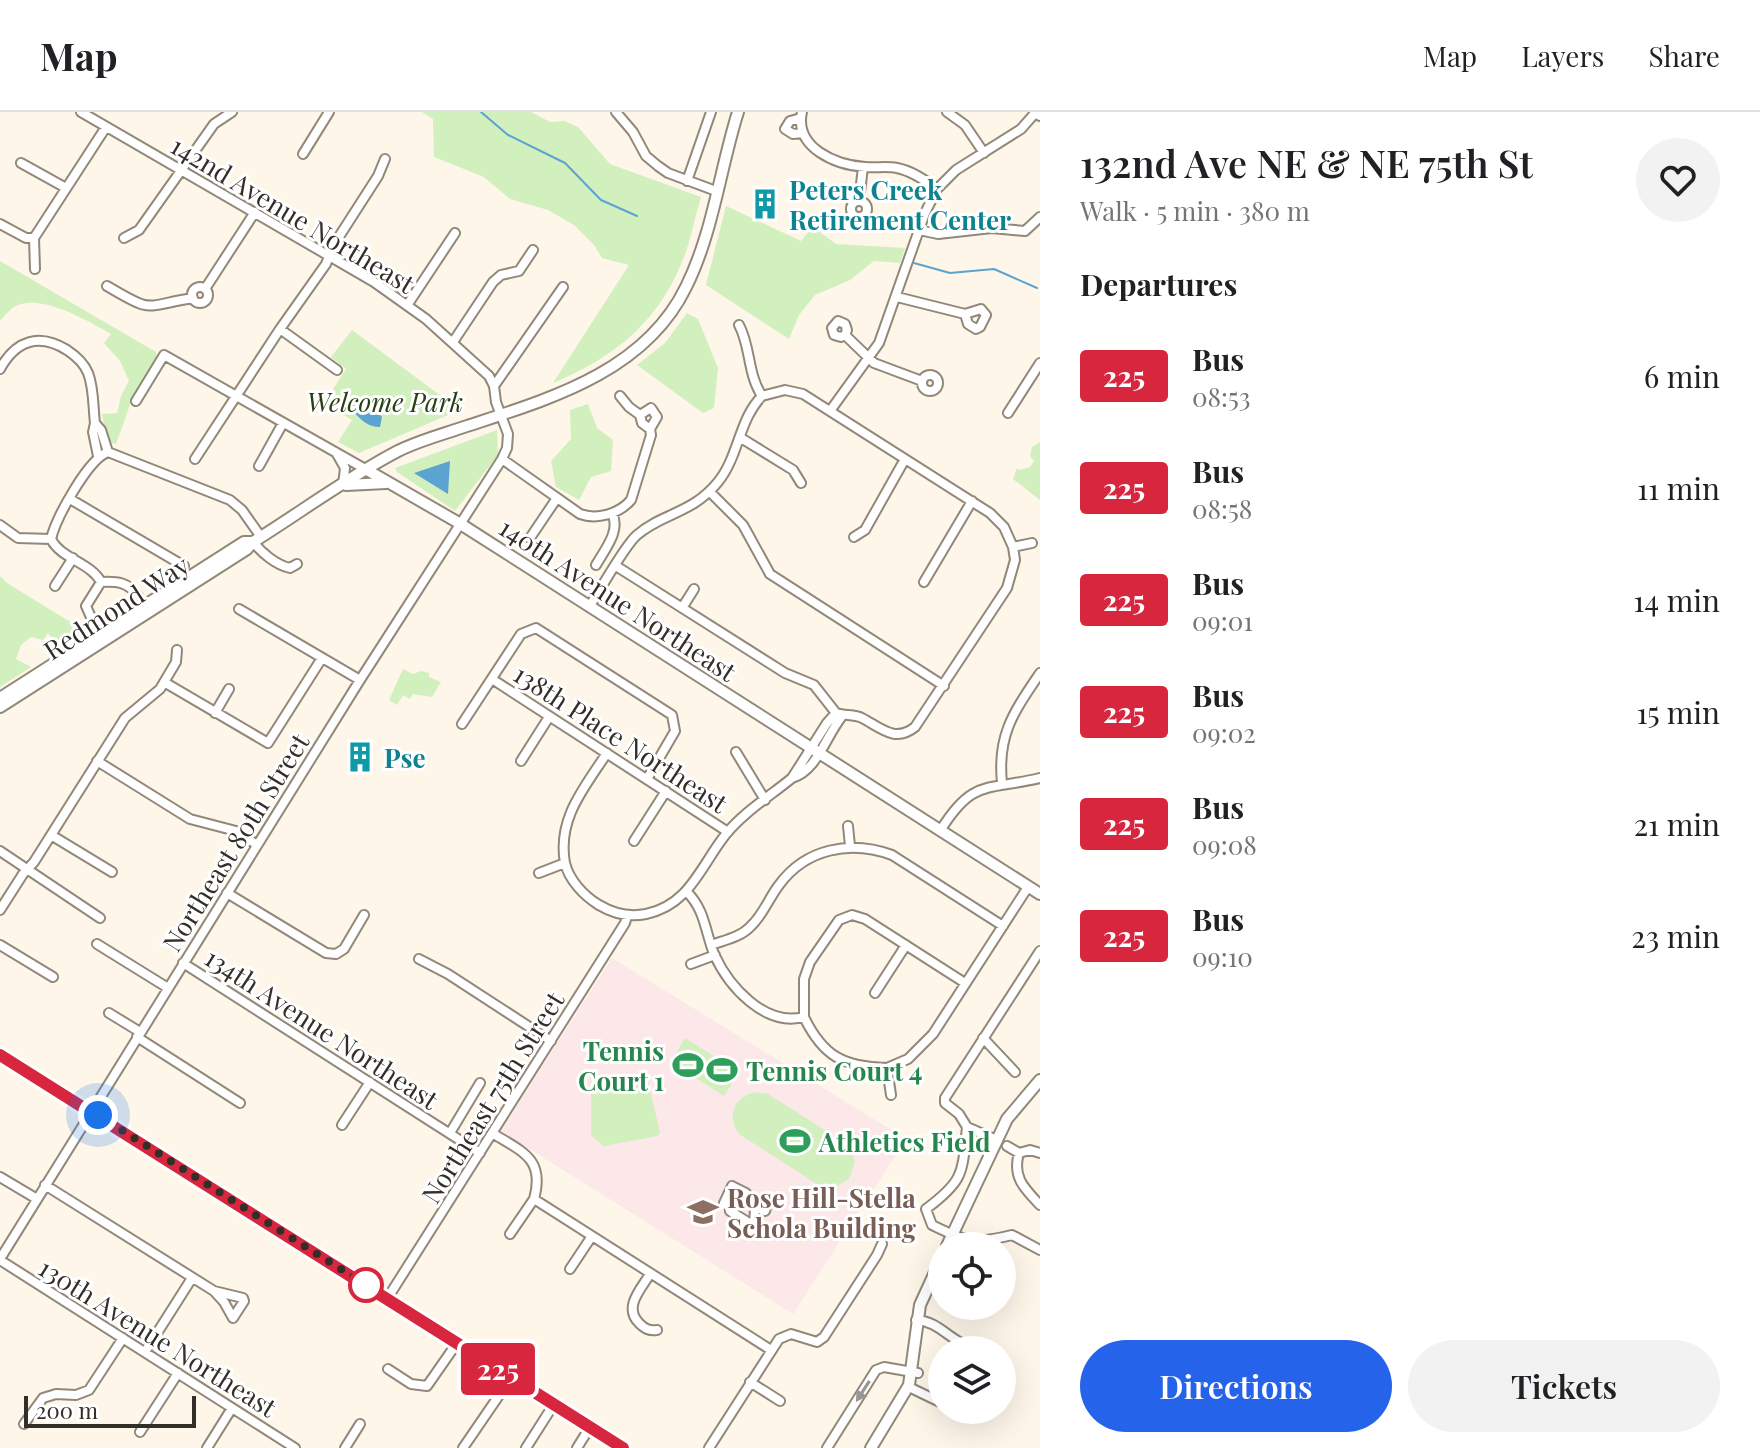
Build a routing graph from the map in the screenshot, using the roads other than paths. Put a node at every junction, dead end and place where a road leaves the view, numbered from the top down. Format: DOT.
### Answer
graph roads {
  1 [pos="81,112"];
  2 [pos="232,112"];
  3 [pos="329,112"];
  4 [pos="616,112"];
  5 [pos="711,112"];
  6 [pos="738,112"];
  7 [pos="947,112"];
  8 [pos="1037,113"];
  9 [pos="802,115"];
  10 [pos="106,127"];
  11 [pos="803,133"];
  12 [pos="984,153"];
  13 [pos="303,154"];
  14 [pos="385,159"];
  15 [pos="21,163"];
  16 [pos="863,167"];
  17 [pos="181,170"];
  18 [pos="687,181"];
  19 [pos="66,188"];
  20 [pos="937,189"];
  21 [pos="716,191"];
  22 [pos="859,201"];
  23 [pos="255,212"];
  24 [pos="1040,217"];
  25 [pos="0,224"];
  26 [pos="919,230"];
  27 [pos="455,233"];
  28 [pos="34,238"];
  29 [pos="124,238"];
  30 [pos="533,250"];
  31 [pos="330,255"];
  32 [pos="35,269"];
  33 [pos="107,286"];
  34 [pos="563,287"];
  35 [pos="897,297"];
  36 [pos="408,304"];
  37 [pos="965,314"];
  38 [pos="739,325"];
  39 [pos="280,329"];
  40 [pos="845,335"];
  41 [pos="453,342"];
  42 [pos="3,358"];
  43 [pos="868,358"];
  44 [pos="1040,363"];
  45 [pos="0,368"];
  46 [pos="337,370"];
  47 [pos="922,381"];
  48 [pos="494,386"];
  49 [pos="620,396"];
  50 [pos="762,396"];
  51 [pos="236,397"];
  52 [pos="136,401"];
  53 [pos="830,411"];
  54 [pos="1008,413"];
  55 [pos="502,415"];
  56 [pos="640,415"];
  57 [pos="95,423"];
  58 [pos="283,423"];
  59 [pos="650,429"];
  60 [pos="741,438"];
  61 [pos="507,448"];
  62 [pos="108,452"];
  63 [pos="337,453"];
  64 [pos="393,454"];
  65 [pos="98,456"];
  66 [pos="195,459"];
  67 [pos="502,459"];
  68 [pos="905,459"];
  69 [pos="259,466"];
  70 [pos="367,470"];
  71 [pos="388,483"];
  72 [pos="801,483"];
  73 [pos="343,485"];
  74 [pos="710,492"];
  75 [pos="557,498"];
  76 [pos="70,499"];
  77 [pos="972,501"];
  78 [pos="612,513"];
  79 [pos="459,523"];
  80 [pos="0,525"];
  81 [pos="854,537"];
  82 [pos="530,538"];
  83 [pos="51,539"];
  84 [pos="257,539"];
  85 [pos="1032,543"];
  86 [pos="1013,547"];
  87 [pos="73,558"];
  88 [pos="297,564"];
  89 [pos="596,565"];
  90 [pos="184,566"];
  91 [pos="616,566"];
  92 [pos="101,582"];
  93 [pos="924,582"];
  94 [pos="55,586"];
  95 [pos="694,589"];
  96 [pos="138,596"];
  97 [pos="589,607"];
  98 [pos="682,608"];
  99 [pos="239,609"];
  100 [pos="94,624"];
  101 [pos="177,650"];
  102 [pos="322,658"];
  103 [pos="1040,673"];
  104 [pos="492,679"];
  105 [pos="360,680"];
  106 [pos="164,682"];
  107 [pos="944,686"];
  108 [pos="229,689"];
  109 [pos="0,698"];
  110 [pos="0,707"];
  111 [pos="215,713"];
  112 [pos="839,714"];
  113 [pos="549,717"];
  114 [pos="462,724"];
  115 [pos="901,735"];
  116 [pos="903,745"];
  117 [pos="815,751"];
  118 [pos="736,752"];
  119 [pos="607,753"];
  120 [pos="97,761"];
  121 [pos="521,761"];
  122 [pos="1040,778"];
  123 [pos="647,779"];
  124 [pos="1002,783"];
  125 [pos="666,791"];
  126 [pos="765,800"];
  127 [pos="848,826"];
  128 [pos="940,831"];
  129 [pos="728,832"];
  130 [pos="51,835"];
  131 [pos="634,841"];
  132 [pos="257,845"];
  133 [pos="850,846"];
  134 [pos="0,851"];
  135 [pos="565,863"];
  136 [pos="28,868"];
  137 [pos="112,872"];
  138 [pos="539,873"];
  139 [pos="1028,887"];
  140 [pos="687,892"];
  141 [pos="227,893"];
  142 [pos="1040,894"];
  143 [pos="0,910"];
  144 [pos="364,915"];
  145 [pos="627,916"];
  146 [pos="100,918"];
  147 [pos="1003,926"];
  148 [pos="97,944"];
  149 [pos="0,945"];
  150 [pos="906,945"];
  151 [pos="713,950"];
  152 [pos="1039,953"];
  153 [pos="419,959"];
  154 [pos="183,963"];
  155 [pos="691,964"];
  156 [pos="53,977"];
  157 [pos="965,983"];
  158 [pos="168,988"];
  159 [pos="875,993"];
  160 [pos="109,1013"];
  161 [pos="804,1017"];
  162 [pos="139,1034"];
  163 [pos="983,1038"];
  164 [pos="551,1041"];
  165 [pos="0,1055"];
  166 [pos="887,1068"];
  167 [pos="1015,1072"];
  168 [pos="1040,1080"];
  169 [pos="370,1082"];
  170 [pos="480,1083"];
  171 [pos="1040,1088"];
  172 [pos="891,1095"];
  173 [pos="240,1103"];
  174 [pos="91,1111"];
  175 [pos="342,1125"];
  176 [pos="967,1127"];
  177 [pos="450,1133"];
  178 [pos="492,1133"];
  179 [pos="992,1138"];
  180 [pos="1007,1146"];
  181 [pos="480,1153"];
  182 [pos="1019,1153"];
  183 [pos="1040,1153"];
  184 [pos="0,1177"];
  185 [pos="45,1185"];
  186 [pos="37,1199"];
  187 [pos="534,1199"];
  188 [pos="1040,1205"];
  189 [pos="754,1226"];
  190 [pos="943,1232"];
  191 [pos="957,1232"];
  192 [pos="957,1232"];
  193 [pos="510,1234"];
  194 [pos="592,1236"];
  195 [pos="1016,1237"];
  196 [pos="882,1244"];
  197 [pos="1040,1250"];
  198 [pos="0,1260"];
  199 [pos="570,1269"];
  200 [pos="650,1274"];
  201 [pos="192,1278"];
  202 [pos="928,1288"];
  203 [pos="214,1291"];
  204 [pos="387,1299"];
  205 [pos="928,1301"];
  206 [pos="919,1320"];
  207 [pos="657,1330"];
  208 [pos="952,1336"];
  209 [pos="123,1338"];
  210 [pos="457,1343"];
  211 [pos="771,1350"];
  212 [pos="145,1352"];
  213 [pos="388,1369"];
  214 [pos="178,1373"];
  215 [pos="915,1373"];
  216 [pos="511,1378"];
  217 [pos="750,1382"];
  218 [pos="913,1389"];
  219 [pos="928,1396"];
  220 [pos="780,1401"];
  221 [pos="554,1404"];
  222 [pos="232,1408"];
  223 [pos="24,1424"];
  224 [pos="360,1424"];
  225 [pos="590,1427"];
  226 [pos="140,1432"];
  227 [pos="207,1448"];
  228 [pos="294,1448"];
  229 [pos="345,1448"];
  230 [pos="463,1448"];
  231 [pos="526,1448"];
  232 [pos="577,1448"];
  233 [pos="623,1448"];
  234 [pos="709,1448"];
  235 [pos="827,1448"];
  236 [pos="871,1448"];
  237 [pos="878,1448"];
  1 -- 10 [label="street, 142nd Avenue Northeast"];
  2 -- 17 [label="street"];
  3 -- 13 [label="street"];
  4 -- 18 [label="street"];
  5 -- 18 [label="street"];
  6 -- 21 [label="main road, Redmond Way"];
  7 -- 12 [label="street"];
  8 -- 12 [label="street"];
  9 -- 11 [label="street"];
  9 -- 11 [label="street"];
  10 -- 17 [label="street, 142nd Avenue Northeast"];
  10 -- 19 [label="street"];
  11 -- 16 [label="street"];
  12 -- 20 [label="street"];
  14 -- 31 [label="street"];
  15 -- 19 [label="street"];
  16 -- 20 [label="street"];
  16 -- 22 [label="street"];
  17 -- 23 [label="street, 142nd Avenue Northeast"];
  17 -- 29 [label="street"];
  18 -- 21 [label="street"];
  19 -- 28 [label="street"];
  20 -- 26 [label="street"];
  21 -- 55 [label="main road, Redmond Way"];
  23 -- 31 [label="street, 142nd Avenue Northeast"];
  23 -- 33 [label="street"];
  24 -- 26 [label="street"];
  25 -- 28 [label="street"];
  26 -- 35 [label="street"];
  27 -- 36 [label="street"];
  28 -- 32 [label="street"];
  30 -- 41 [label="street"];
  31 -- 36 [label="street, 142nd Avenue Northeast"];
  31 -- 39 [label="street"];
  34 -- 48 [label="street"];
  35 -- 37 [label="street"];
  35 -- 43 [label="street"];
  36 -- 41 [label="street, 142nd Avenue Northeast"];
  38 -- 50 [label="street"];
  39 -- 46 [label="street"];
  39 -- 51 [label="street"];
  40 -- 43 [label="street"];
  41 -- 48 [label="street, 142nd Avenue Northeast"];
  42 -- 45 [label="street"];
  42 -- 57 [label="street"];
  43 -- 47 [label="street"];
  43 -- 53 [label="street"];
  44 -- 54 [label="street"];
  48 -- 55 [label="street, 142nd Avenue Northeast"];
  49 -- 56 [label="street"];
  50 -- 53 [label="street"];
  50 -- 60 [label="street"];
  51 -- 52 [label="street, 140th Avenue Northeast"];
  51 -- 58 [label="street, 140th Avenue Northeast"];
  51 -- 66 [label="street"];
  53 -- 68 [label="street"];
  55 -- 61 [label="street, 142nd Avenue Northeast"];
  55 -- 64 [label="main road, Redmond Way"];
  56 -- 59 [label="street"];
  56 -- 59 [label="street"];
  57 -- 62 [label="street"];
  57 -- 65 [label="street"];
  58 -- 63 [label="street, 140th Avenue Northeast"];
  58 -- 69 [label="street"];
  59 -- 78 [label="street"];
  60 -- 72 [label="street"];
  60 -- 74 [label="street"];
  61 -- 67 [label="street, Northeast 80th Street"];
  62 -- 65 [label="street"];
  62 -- 84 [label="street"];
  63 -- 70 [label="street, 140th Avenue Northeast"];
  63 -- 73 [label="street"];
  64 -- 70 [label="main road, Redmond Way"];
  64 -- 71 [label="main road"];
  65 -- 76 [label="street"];
  67 -- 75 [label="street"];
  67 -- 79 [label="street, Northeast 80th Street"];
  68 -- 77 [label="street"];
  68 -- 81 [label="street"];
  70 -- 71 [label="main road, 140th Avenue Northeast"];
  70 -- 73 [label="main road, Redmond Way"];
  71 -- 73 [label="main road"];
  71 -- 79 [label="main road, 140th Avenue Northeast"];
  73 -- 84 [label="main road, Redmond Way"];
  74 -- 91 [label="street"];
  74 -- 107 [label="street"];
  75 -- 78 [label="street"];
  75 -- 82 [label="street"];
  76 -- 83 [label="street"];
  76 -- 90 [label="street"];
  77 -- 86 [label="street"];
  77 -- 93 [label="street"];
  78 -- 89 [label="street"];
  79 -- 97 [label="main road, 140th Avenue Northeast"];
  79 -- 105 [label="street, Northeast 80th Street"];
  80 -- 83 [label="street"];
  83 -- 87 [label="street"];
  84 -- 88 [label="street"];
  84 -- 109 [label="main road, Redmond Way"];
  84 -- 110 [label="main road, Redmond Way"];
  85 -- 86 [label="street"];
  86 -- 107 [label="street"];
  87 -- 92 [label="street"];
  87 -- 94 [label="street"];
  91 -- 97 [label="street"];
  91 -- 98 [label="street"];
  92 -- 96 [label="street"];
  92 -- 100 [label="street"];
  95 -- 98 [label="street"];
  97 -- 117 [label="main road, 140th Avenue Northeast"];
  98 -- 112 [label="street"];
  99 -- 102 [label="street"];
  101 -- 106 [label="street"];
  102 -- 105 [label="street"];
  102 -- 111 [label="street"];
  103 -- 124 [label="street"];
  104 -- 113 [label="street, 138th Place Northeast"];
  104 -- 114 [label="street"];
  104 -- 123 [label="street"];
  105 -- 132 [label="street, Northeast 80th Street"];
  106 -- 111 [label="street"];
  106 -- 120 [label="street"];
  107 -- 115 [label="street"];
  108 -- 111 [label="street"];
  112 -- 115 [label="street"];
  112 -- 117 [label="street"];
  113 -- 119 [label="street, 138th Place Northeast"];
  113 -- 121 [label="street"];
  115 -- 116 [label="street"];
  117 -- 126 [label="street"];
  117 -- 128 [label="main road, 140th Avenue Northeast"];
  118 -- 126 [label="street"];
  119 -- 123 [label="street, 138th Place Northeast"];
  119 -- 135 [label="street"];
  120 -- 130 [label="street"];
  120 -- 132 [label="street"];
  122 -- 124 [label="street"];
  123 -- 125 [label="street, 138th Place Northeast"];
  124 -- 128 [label="street"];
  125 -- 129 [label="street, 138th Place Northeast"];
  125 -- 131 [label="street"];
  126 -- 129 [label="street"];
  127 -- 133 [label="street"];
  128 -- 139 [label="main road, 140th Avenue Northeast"];
  129 -- 140 [label="street"];
  130 -- 136 [label="street"];
  130 -- 137 [label="street"];
  132 -- 141 [label="street, Northeast 80th Street"];
  133 -- 147 [label="street"];
  133 -- 151 [label="street"];
  134 -- 136 [label="street"];
  135 -- 138 [label="street"];
  135 -- 145 [label="street"];
  136 -- 143 [label="street"];
  136 -- 146 [label="street"];
  139 -- 142 [label="main road, 140th Avenue Northeast"];
  139 -- 147 [label="street"];
  140 -- 145 [label="street"];
  140 -- 151 [label="street"];
  141 -- 144 [label="street"];
  141 -- 154 [label="street, Northeast 80th Street"];
  145 -- 164 [label="street, Northeast 75th Street"];
  147 -- 157 [label="street"];
  148 -- 158 [label="street"];
  149 -- 156 [label="street"];
  150 -- 157 [label="street"];
  150 -- 159 [label="street"];
  150 -- 161 [label="street"];
  151 -- 155 [label="street"];
  151 -- 161 [label="street"];
  152 -- 163 [label="street"];
  153 -- 164 [label="street"];
  154 -- 158 [label="street, Northeast 80th Street"];
  154 -- 169 [label="street, 134th Avenue Northeast"];
  157 -- 166 [label="street"];
  158 -- 162 [label="street, Northeast 80th Street"];
  160 -- 162 [label="street"];
  161 -- 166 [label="street"];
  162 -- 173 [label="street"];
  162 -- 174 [label="street, Northeast 80th Street"];
  163 -- 167 [label="street"];
  163 -- 176 [label="street"];
  164 -- 178 [label="street, Northeast 75th Street"];
  165 -- 174 [label="main road"];
  166 -- 172 [label="street"];
  168 -- 191 [label="main road"];
  169 -- 175 [label="street"];
  169 -- 177 [label="street, 134th Avenue Northeast"];
  170 -- 177 [label="street"];
  171 -- 192 [label="main road"];
  174 -- 185 [label="street, Northeast 80th Street"];
  174 -- 204 [label="main road"];
  176 -- 179 [label="street"];
  176 -- 190 [label="street"];
  177 -- 181 [label="street, 134th Avenue Northeast"];
  178 -- 181 [label="street, Northeast 75th Street"];
  178 -- 187 [label="street"];
  180 -- 182 [label="street"];
  181 -- 204 [label="street, Northeast 75th Street"];
  182 -- 183 [label="street"];
  182 -- 188 [label="street"];
  184 -- 186 [label="street"];
  185 -- 186 [label="street, Northeast 80th Street"];
  185 -- 201 [label="street"];
  186 -- 198 [label="street, Northeast 80th Street"];
  187 -- 193 [label="street"];
  187 -- 194 [label="street"];
  189 -- 189 [label="street"];
  194 -- 199 [label="street"];
  194 -- 200 [label="street"];
  195 -- 197 [label="street"];
  196 -- 211 [label="street"];
  198 -- 209 [label="street, 130th Avenue Northeast"];
  200 -- 207 [label="street"];
  200 -- 211 [label="street"];
  201 -- 203 [label="street"];
  201 -- 212 [label="street"];
  202 -- 206 [label="main road"];
  204 -- 210 [label="main road"];
  205 -- 206 [label="main road"];
  206 -- 208 [label="street"];
  206 -- 215 [label="main road"];
  209 -- 212 [label="street, 130th Avenue Northeast"];
  209 -- 223 [label="street"];
  210 -- 213 [label="street"];
  210 -- 216 [label="main road"];
  211 -- 217 [label="street"];
  212 -- 214 [label="street, 130th Avenue Northeast"];
  214 -- 222 [label="street, 130th Avenue Northeast"];
  214 -- 226 [label="street"];
  215 -- 218 [label="main road"];
  215 -- 235 [label="street, one-way"];
  215 -- 236 [label="main road"];
  216 -- 221 [label="main road"];
  216 -- 230 [label="street"];
  217 -- 220 [label="street"];
  217 -- 234 [label="street"];
  218 -- 219 [label="street"];
  218 -- 237 [label="main road"];
  221 -- 225 [label="main road"];
  221 -- 231 [label="street"];
  222 -- 227 [label="street"];
  222 -- 228 [label="street, 130th Avenue Northeast"];
  224 -- 229 [label="street"];
  225 -- 232 [label="street"];
  225 -- 233 [label="main road"];
}
